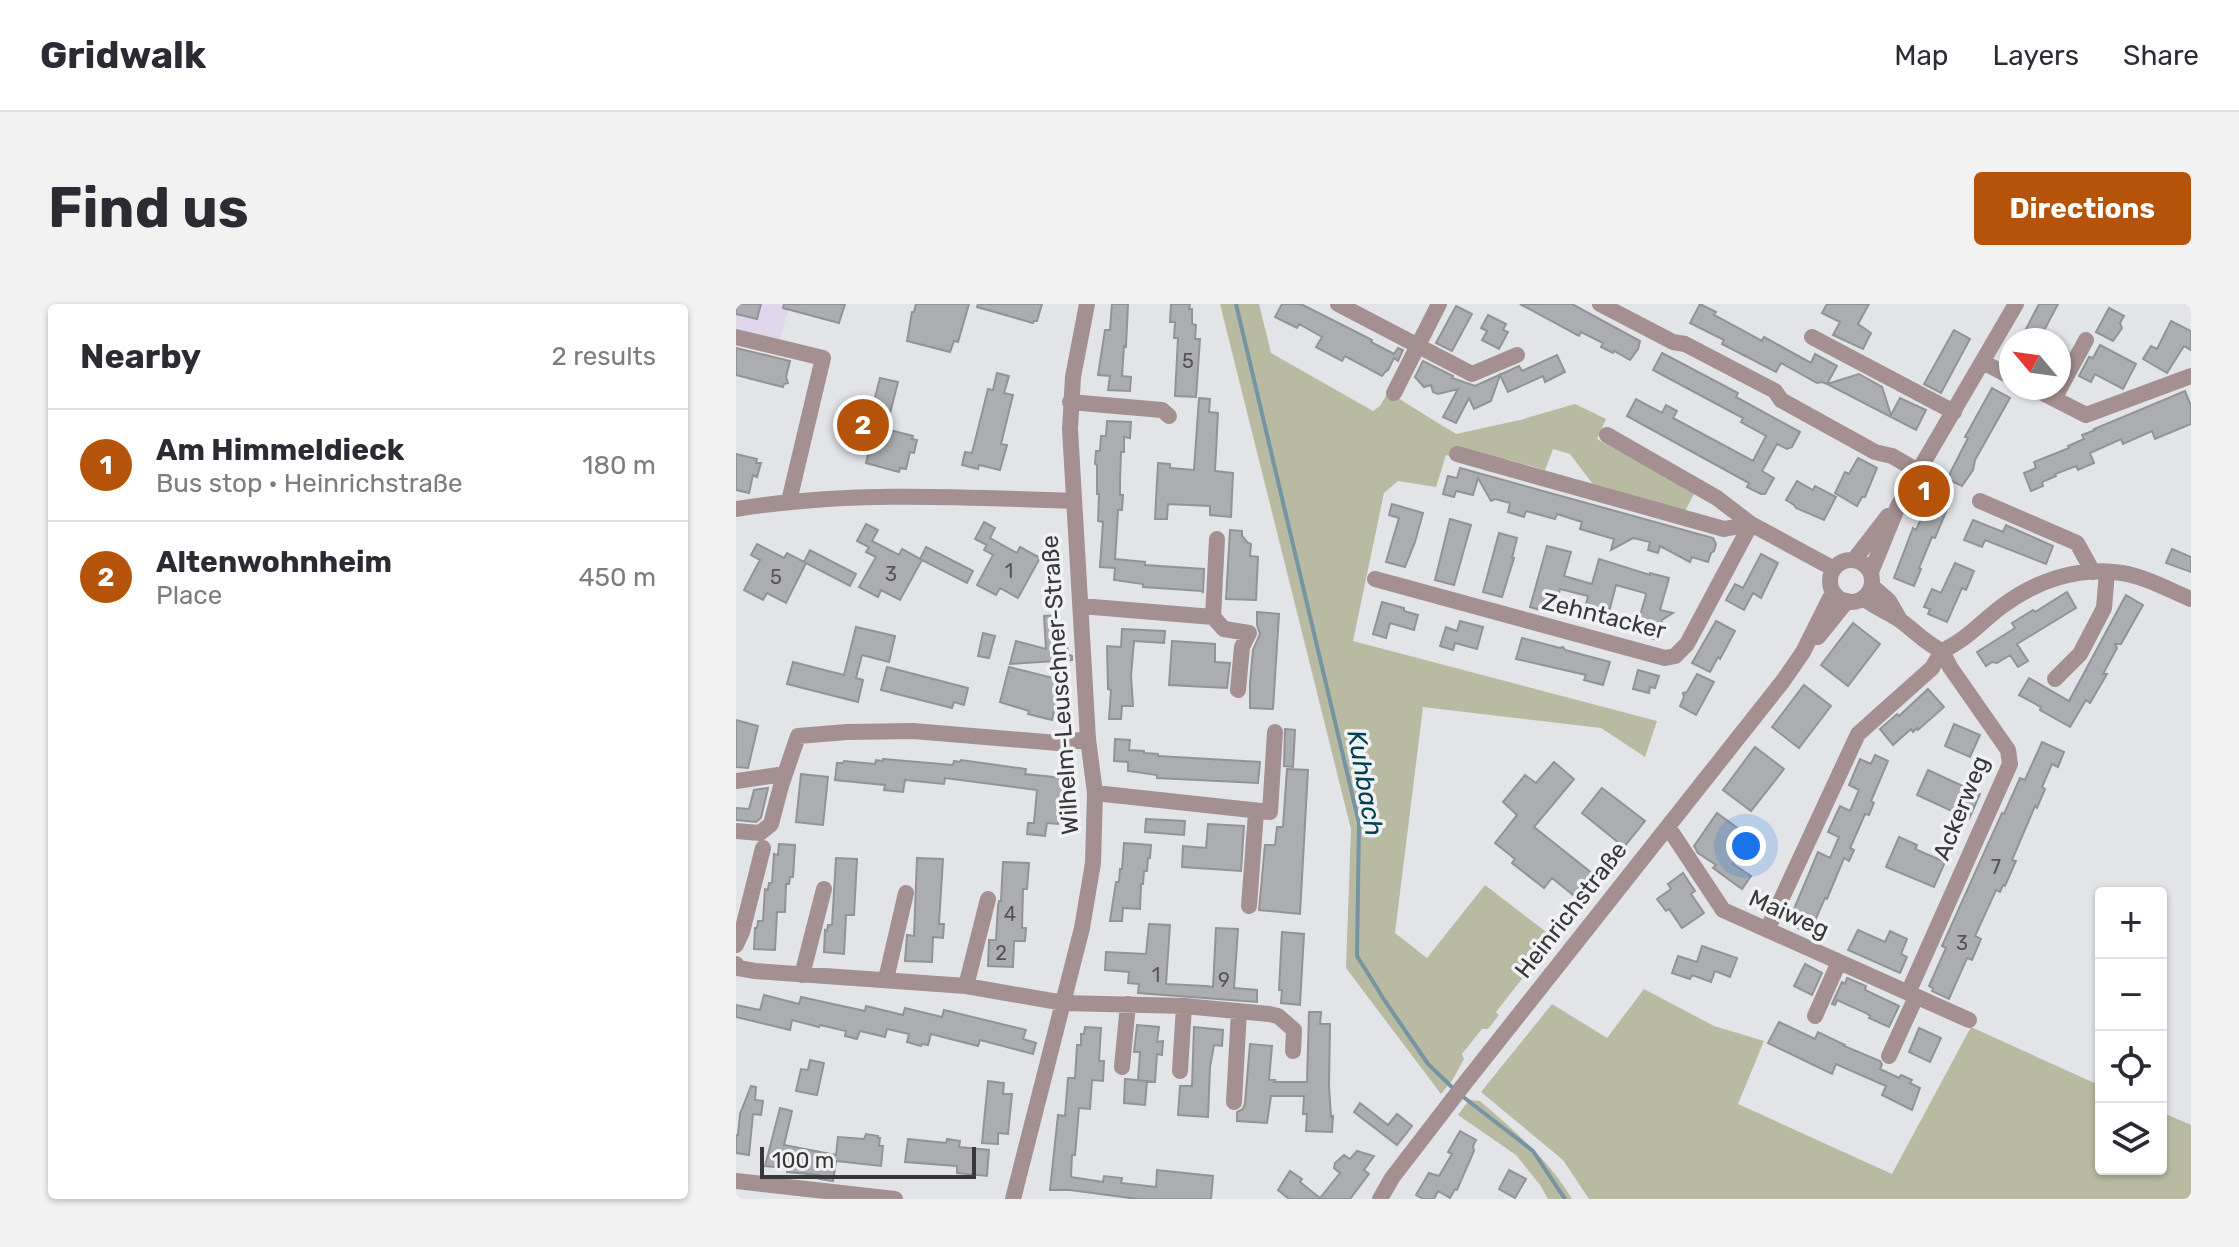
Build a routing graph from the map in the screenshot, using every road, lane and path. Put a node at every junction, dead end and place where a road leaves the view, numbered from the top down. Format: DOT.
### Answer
graph roads {
  1 [pos="1087,304"];
  2 [pos="1338,304"];
  3 [pos="1439,304"];
  4 [pos="1600,304"];
  5 [pos="2016,304"];
  6 [pos="736,337"];
  7 [pos="1812,337"];
  8 [pos="2086,340"];
  9 [pos="1417,345"];
  10 [pos="1517,355"];
  11 [pos="1983,362"];
  12 [pos="2071,368"];
  13 [pos="1999,371"];
  14 [pos="2191,376"];
  15 [pos="1394,393"];
  16 [pos="2056,400"];
  17 [pos="1070,402"];
  18 [pos="1954,412"];
  19 [pos="1169,416"];
  20 [pos="1607,435"];
  21 [pos="1457,454"];
  22 [pos="1918,471"];
  23 [pos="1717,498"];
  24 [pos="789,501"];
  25 [pos="1073,501"];
  26 [pos="1980,501"];
  27 [pos="1898,506"];
  28 [pos="736,509"];
  29 [pos="1703,523"];
  30 [pos="1751,524"];
  31 [pos="1217,539"];
  32 [pos="1854,560"];
  33 [pos="1834,569"];
  34 [pos="2100,572"];
  35 [pos="1375,579"];
  36 [pos="1857,590"];
  37 [pos="2191,599"];
  38 [pos="1081,606"];
  39 [pos="1213,617"];
  40 [pos="1942,651"];
  41 [pos="2055,679"];
  42 [pos="1238,690"];
  43 [pos="1275,732"];
  44 [pos="1088,739"];
  45 [pos="783,780"];
  46 [pos="736,781"];
  47 [pos="1095,793"];
  48 [pos="1256,812"];
  49 [pos="1668,827"];
  50 [pos="736,831"];
  51 [pos="763,848"];
  52 [pos="824,889"];
  53 [pos="906,893"];
  54 [pos="988,899"];
  55 [pos="1249,906"];
  56 [pos="1767,930"];
  57 [pos="736,945"];
  58 [pos="1839,962"];
  59 [pos="736,964"];
  60 [pos="802,975"];
  61 [pos="886,979"];
  62 [pos="966,986"];
  63 [pos="1912,995"];
  64 [pos="1064,1003"];
  65 [pos="1128,1004"];
  66 [pos="1184,1006"];
  67 [pos="1239,1011"];
  68 [pos="1815,1016"];
  69 [pos="1969,1020"];
  70 [pos="1293,1051"];
  71 [pos="1889,1056"];
  72 [pos="1122,1067"];
  73 [pos="1180,1071"];
  74 [pos="1234,1102"];
  75 [pos="736,1181"];
  76 [pos="756,1192"];
  77 [pos="895,1199"];
  78 [pos="1013,1199"];
  79 [pos="1380,1199"];
  1 -- 17 [label="street, Wilhelm-Leuschner-Straße"];
  2 -- 9 [label="street"];
  3 -- 9 [label="street"];
  4 -- 22 [label="street"];
  5 -- 11 [label="street, Heinrichstraße"];
  6 -- 24 [label="street"];
  7 -- 18 [label="street"];
  8 -- 12 [label="street"];
  9 -- 10 [label="street"];
  9 -- 15 [label="street"];
  11 -- 13 [label="street"];
  11 -- 18 [label="street, Heinrichstraße"];
  14 -- 16 [label="street"];
  17 -- 19 [label="street"];
  17 -- 25 [label="street, Wilhelm-Leuschner-Straße"];
  18 -- 22 [label="street, Heinrichstraße"];
  20 -- 23 [label="street"];
  21 -- 29 [label="street"];
  22 -- 27 [label="street, Heinrichstraße"];
  23 -- 29 [label="street"];
  23 -- 30 [label="street"];
  24 -- 25 [label="street"];
  24 -- 28 [label="street"];
  25 -- 38 [label="street, Wilhelm-Leuschner-Straße"];
  26 -- 34 [label="street"];
  27 -- 32 [label="street, Heinrichstraße"];
  27 -- 36 [label="street, Heinrichstraße"];
  29 -- 30 [label="street"];
  30 -- 33 [label="street"];
  30 -- 35 [label="street, Zehntacker"];
  31 -- 39 [label="street"];
  32 -- 33 [label="street"];
  32 -- 36 [label="street"];
  33 -- 36 [label="street"];
  34 -- 37 [label="street"];
  34 -- 40 [label="street"];
  34 -- 41 [label="street"];
  36 -- 40 [label="street"];
  36 -- 49 [label="street, Heinrichstraße"];
  38 -- 39 [label="street"];
  38 -- 44 [label="street, Wilhelm-Leuschner-Straße"];
  39 -- 42 [label="street"];
  40 -- 56 [label="street"];
  40 -- 63 [label="street, Ackerweg"];
  43 -- 48 [label="street"];
  44 -- 45 [label="street"];
  44 -- 47 [label="street, Wilhelm-Leuschner-Straße"];
  45 -- 46 [label="street"];
  45 -- 50 [label="street"];
  47 -- 48 [label="street"];
  47 -- 64 [label="street, Wilhelm-Leuschner-Straße"];
  48 -- 55 [label="street"];
  49 -- 56 [label="street, Maiweg"];
  49 -- 79 [label="street, Heinrichstraße"];
  51 -- 57 [label="street"];
  52 -- 60 [label="street"];
  53 -- 61 [label="street"];
  54 -- 62 [label="street"];
  56 -- 58 [label="street, Maiweg"];
  58 -- 63 [label="street, Maiweg"];
  58 -- 68 [label="street, Maiweg"];
  59 -- 60 [label="street"];
  60 -- 61 [label="street"];
  61 -- 62 [label="street"];
  62 -- 64 [label="street"];
  63 -- 69 [label="street, Maiweg"];
  63 -- 71 [label="street"];
  64 -- 65 [label="street"];
  64 -- 78 [label="street, Wilhelm-Leuschner-Straße"];
  65 -- 66 [label="street"];
  65 -- 72 [label="street"];
  66 -- 67 [label="street"];
  66 -- 73 [label="street"];
  67 -- 70 [label="street"];
  67 -- 74 [label="street"];
  75 -- 76 [label="street"];
  76 -- 77 [label="street"];
}
